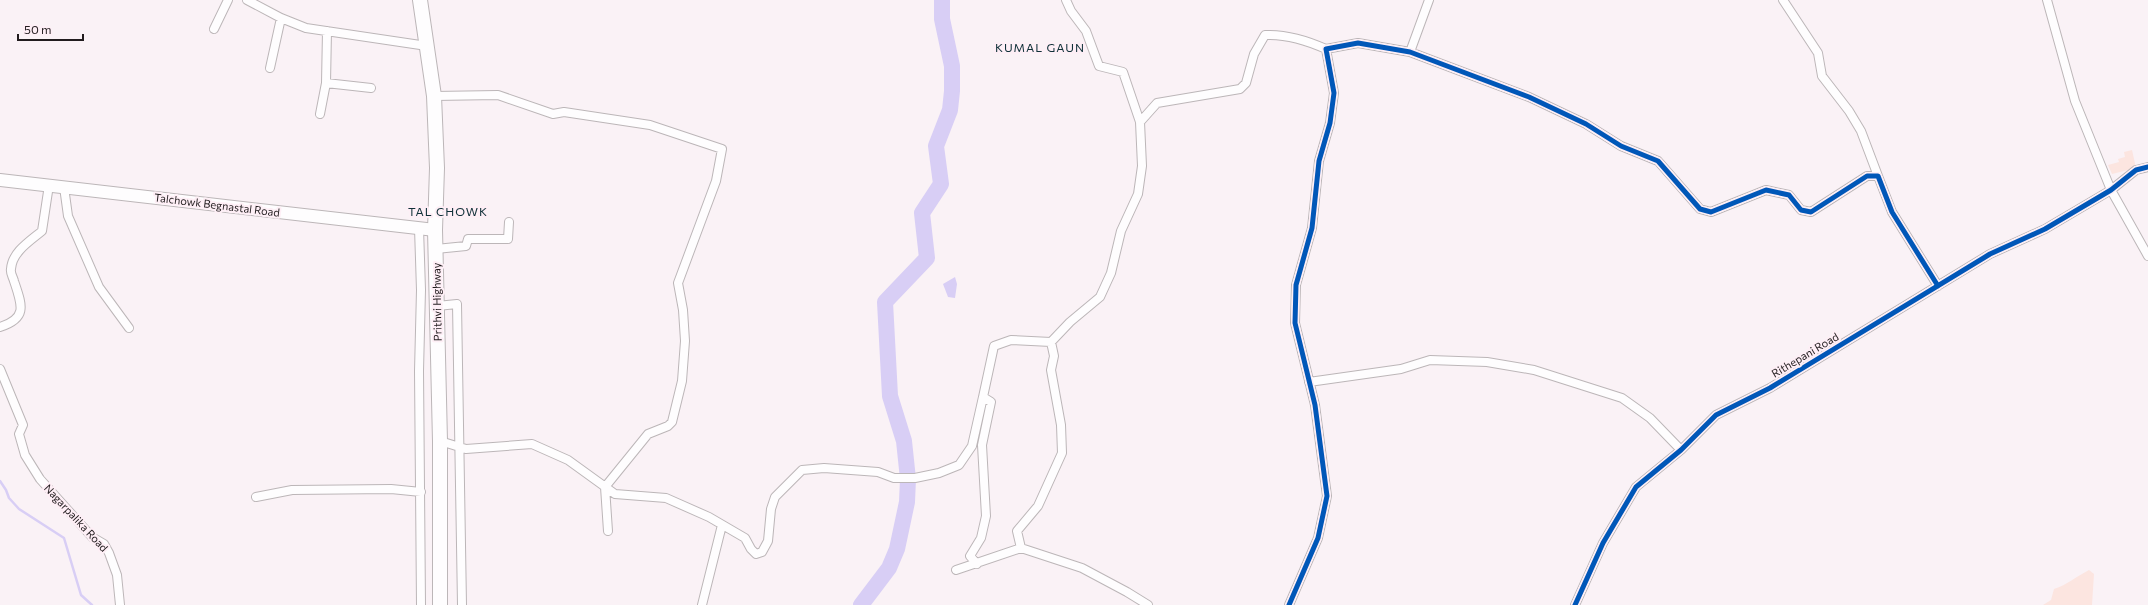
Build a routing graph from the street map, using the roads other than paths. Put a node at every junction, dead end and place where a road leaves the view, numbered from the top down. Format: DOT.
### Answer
graph roads {
  1 [pos="228,0"];
  2 [pos="247,0"];
  3 [pos="420,0"];
  4 [pos="1066,0"];
  5 [pos="1428,0"];
  6 [pos="1783,0"];
  7 [pos="2047,0"];
  8 [pos="280,18"];
  9 [pos="214,28"];
  10 [pos="327,31"];
  11 [pos="428,46"];
  12 [pos="1326,49"];
  13 [pos="1410,52"];
  14 [pos="270,68"];
  15 [pos="326,83"];
  16 [pos="371,88"];
  17 [pos="434,96"];
  18 [pos="320,114"];
  19 [pos="1140,122"];
  20 [pos="2148,167"];
  21 [pos="1878,176"];
  22 [pos="0,180"];
  23 [pos="49,185"];
  24 [pos="64,188"];
  25 [pos="2111,190"];
  26 [pos="509,222"];
  27 [pos="419,228"];
  28 [pos="435,230"];
  29 [pos="436,249"];
  30 [pos="2148,256"];
  31 [pos="1938,286"];
  32 [pos="437,306"];
  33 [pos="0,327"];
  34 [pos="129,328"];
  35 [pos="1051,342"];
  36 [pos="0,369"];
  37 [pos="1309,382"];
  38 [pos="984,397"];
  39 [pos="440,441"];
  40 [pos="460,447"];
  41 [pos="1681,450"];
  42 [pos="605,487"];
  43 [pos="421,492"];
  44 [pos="256,497"];
  45 [pos="722,525"];
  46 [pos="608,531"];
  47 [pos="1021,548"];
  48 [pos="977,564"];
  49 [pos="956,570"];
  50 [pos="120,605"];
  51 [pos="421,605"];
  52 [pos="440,605"];
  53 [pos="462,605"];
  54 [pos="702,605"];
  55 [pos="1148,605"];
  56 [pos="1289,605"];
  57 [pos="1575,605"];
  1 -- 9 [label="street"];
  2 -- 8 [label="street"];
  3 -- 11 [label="highway, Prithvi Highway"];
  4 -- 19 [label="street"];
  5 -- 13 [label="street"];
  6 -- 21 [label="street"];
  7 -- 25 [label="street"];
  8 -- 10 [label="street"];
  8 -- 14 [label="street"];
  10 -- 11 [label="street"];
  10 -- 15 [label="street"];
  11 -- 17 [label="highway, Prithvi Highway"];
  12 -- 13 [label="street"];
  12 -- 19 [label="street"];
  12 -- 37 [label="street"];
  13 -- 21 [label="street"];
  15 -- 16 [label="street"];
  15 -- 18 [label="street"];
  17 -- 28 [label="highway, Prithvi Highway"];
  17 -- 42 [label="street"];
  19 -- 35 [label="street"];
  20 -- 25 [label="street, Rithepani Road"];
  21 -- 31 [label="street"];
  22 -- 23 [label="main road, Talchowk Begnastal Road"];
  23 -- 24 [label="main road, Talchowk Begnastal Road"];
  23 -- 33 [label="street"];
  24 -- 27 [label="main road, Talchowk Begnastal Road"];
  24 -- 34 [label="street"];
  25 -- 30 [label="street"];
  25 -- 31 [label="street, Rithepani Road"];
  26 -- 29 [label="street"];
  27 -- 28 [label="main road, Talchowk Begnastal Road"];
  27 -- 43 [label="street"];
  28 -- 29 [label="highway, Prithvi Highway"];
  29 -- 32 [label="highway, Prithvi Highway"];
  31 -- 41 [label="street, Rithepani Road"];
  32 -- 39 [label="highway, Prithvi Highway"];
  32 -- 40 [label="street"];
  35 -- 38 [label="street"];
  35 -- 47 [label="street"];
  36 -- 50 [label="street, Nagarpalika Road"];
  37 -- 41 [label="street"];
  37 -- 56 [label="street"];
  38 -- 45 [label="street"];
  38 -- 48 [label="street"];
  39 -- 40 [label="street"];
  39 -- 52 [label="highway, Prithvi Highway"];
  40 -- 42 [label="street"];
  40 -- 53 [label="street"];
  41 -- 57 [label="street, Rithepani Road"];
  42 -- 45 [label="street"];
  42 -- 46 [label="street"];
  43 -- 44 [label="street"];
  43 -- 51 [label="street"];
  45 -- 54 [label="street"];
  47 -- 48 [label="street"];
  47 -- 55 [label="street"];
  48 -- 49 [label="street"];
}
